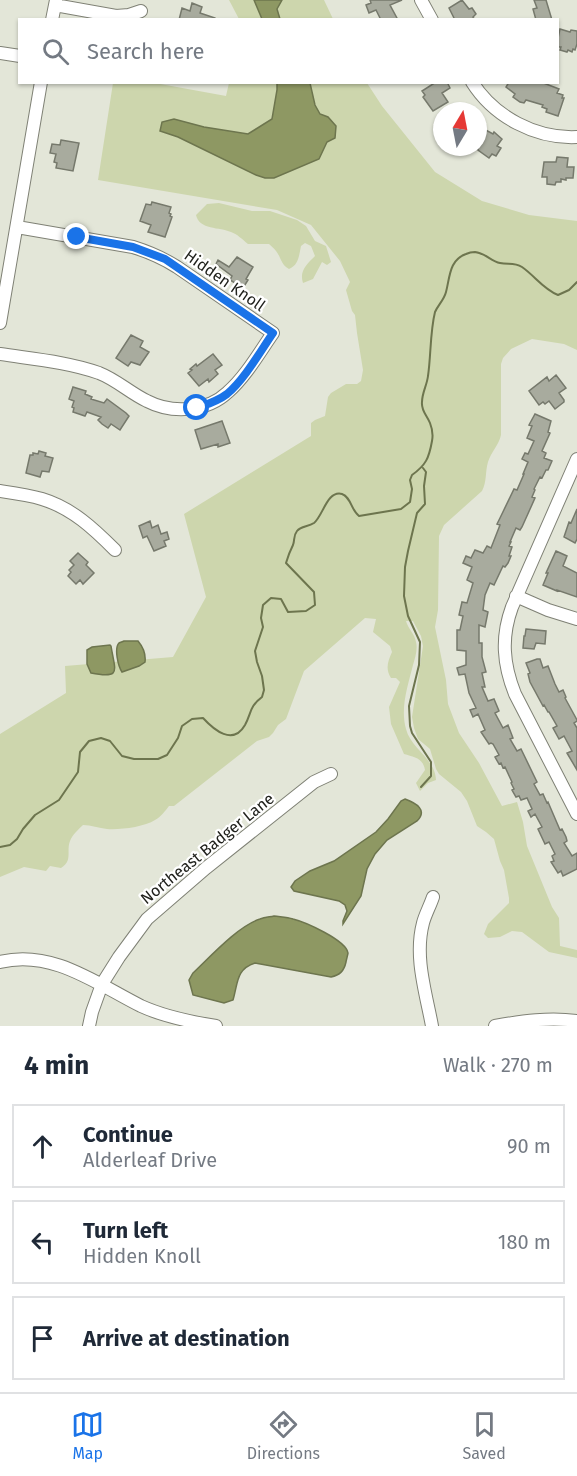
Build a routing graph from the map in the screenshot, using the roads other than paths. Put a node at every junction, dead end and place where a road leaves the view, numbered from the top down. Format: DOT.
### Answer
graph roads {
  1 [pos="421,0"];
  2 [pos="55,3"];
  3 [pos="141,11"];
  4 [pos="52,18"];
  5 [pos="431,18"];
  6 [pos="0,53"];
  7 [pos="18,56"];
  8 [pos="41,84"];
  9 [pos="473,84"];
  10 [pos="577,137"];
  11 [pos="17,226"];
  12 [pos="0,323"];
  13 [pos="0,354"];
  14 [pos="577,459"];
  15 [pos="0,491"];
  16 [pos="116,550"];
  17 [pos="516,596"];
  18 [pos="577,620"];
  19 [pos="331,774"];
  20 [pos="577,814"];
  21 [pos="433,897"];
  22 [pos="0,962"];
  23 [pos="102,984"];
  24 [pos="577,1021"];
  25 [pos="89,1026"];
  26 [pos="212,1026"];
  27 [pos="216,1026"];
  28 [pos="432,1026"];
  29 [pos="495,1026"];
  1 -- 5 [label="street"];
  2 -- 3 [label="street"];
  2 -- 4 [label="street"];
  6 -- 7 [label="street"];
  8 -- 11 [label="street"];
  9 -- 10 [label="street"];
  11 -- 12 [label="street"];
  11 -- 13 [label="street, Hidden Knoll"];
  14 -- 17 [label="street"];
  15 -- 16 [label="street"];
  17 -- 18 [label="street"];
  17 -- 20 [label="street"];
  19 -- 23 [label="street, Northeast Badger Lane"];
  21 -- 28 [label="street"];
  22 -- 23 [label="street"];
  23 -- 25 [label="street, Northeast Badger Lane"];
  23 -- 26 [label="street"];
  24 -- 29 [label="street"];
  26 -- 27 [label="street"];
}
